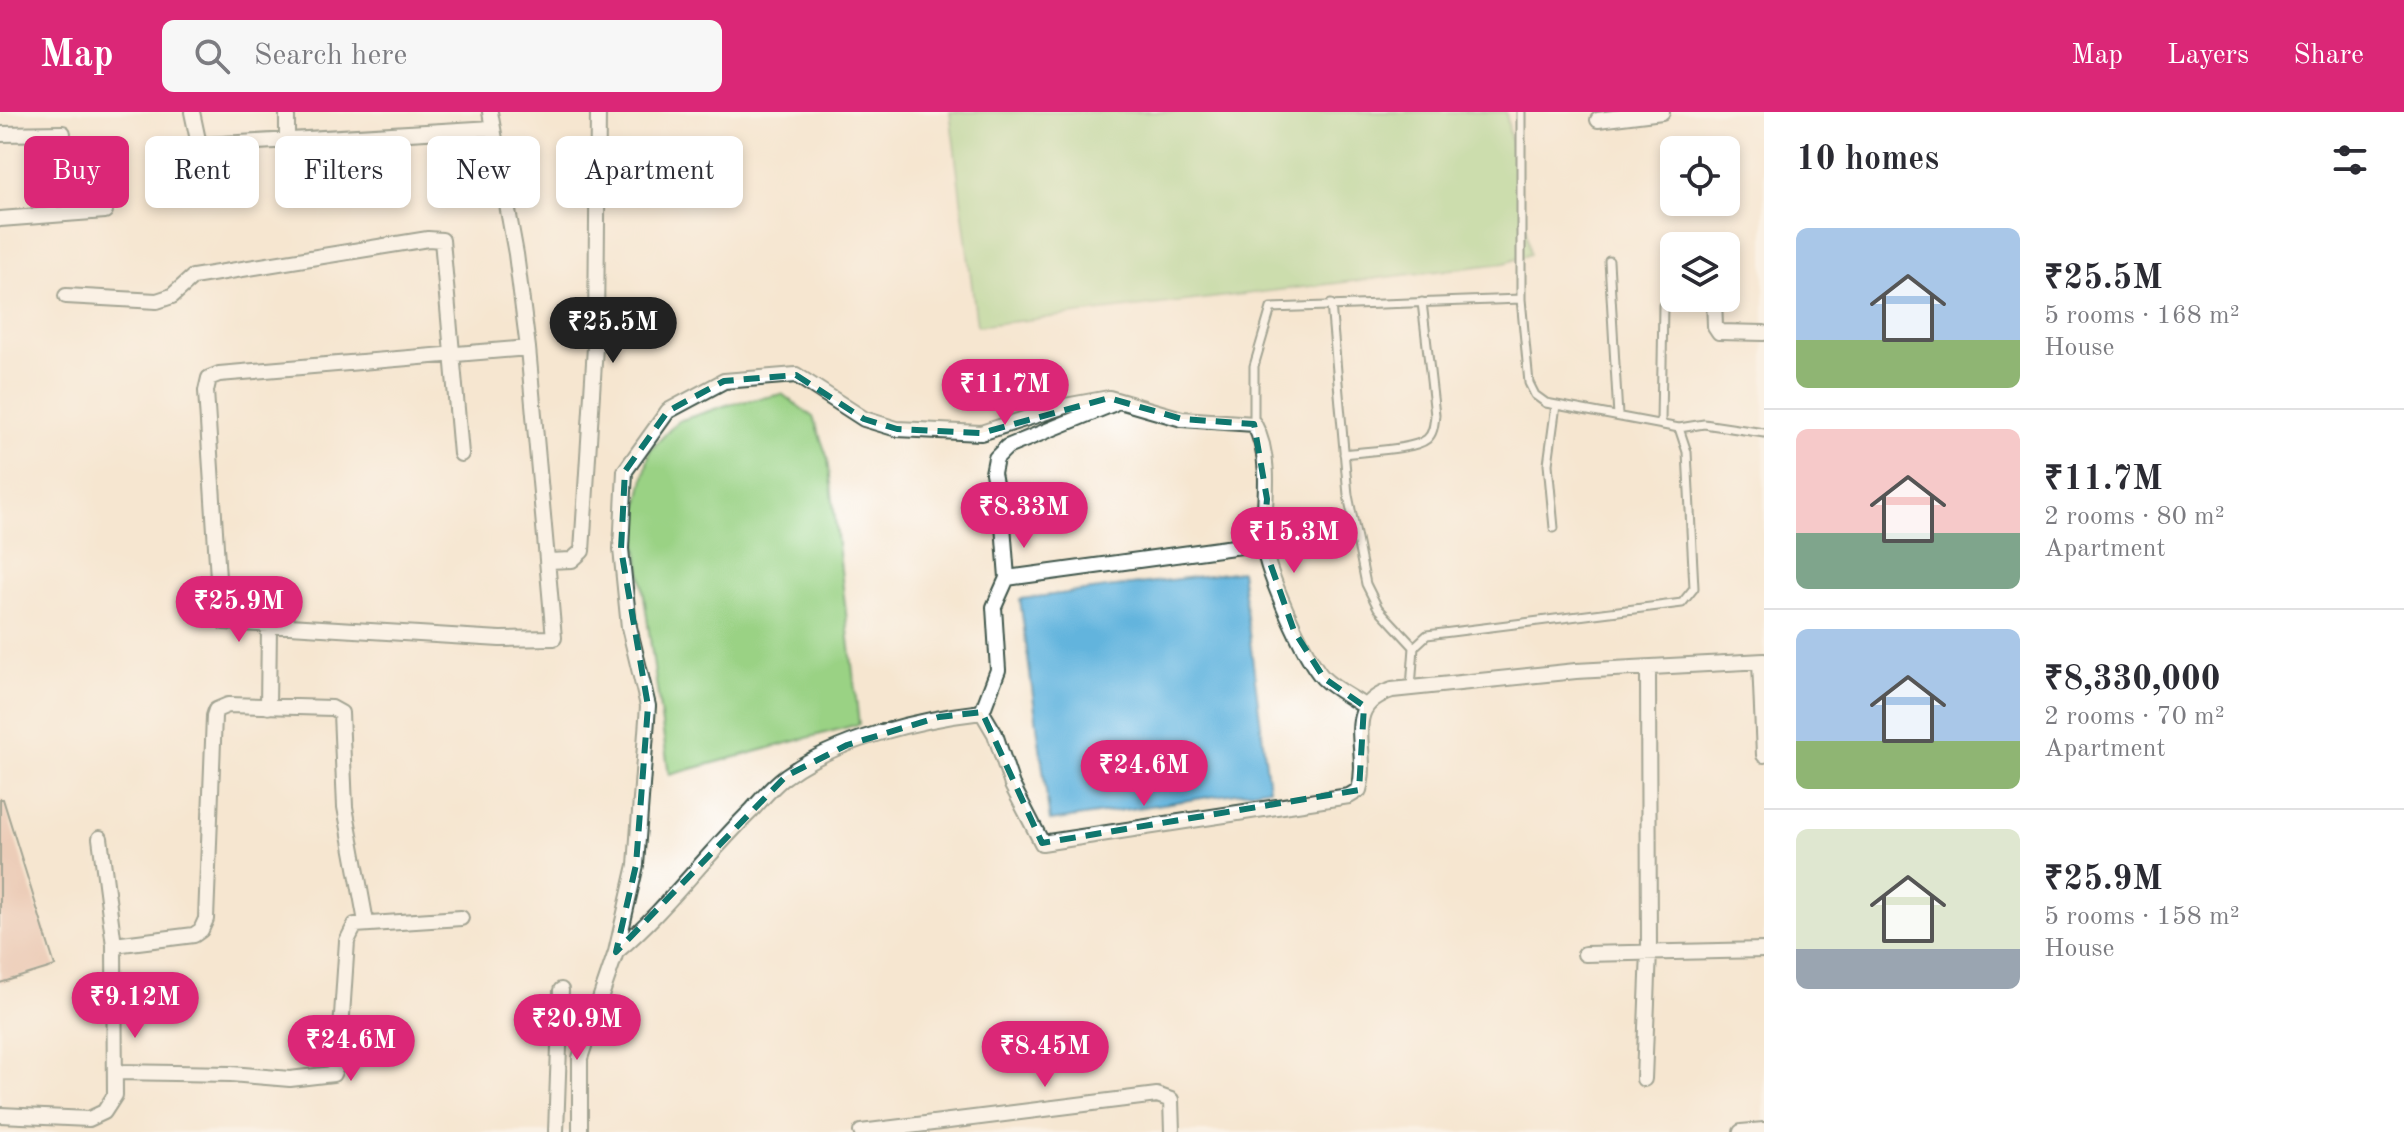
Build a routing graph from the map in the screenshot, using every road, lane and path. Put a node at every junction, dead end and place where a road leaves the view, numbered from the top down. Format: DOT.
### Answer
graph roads {
  1 [pos="192,112"];
  2 [pos="287,112"];
  3 [pos="490,112"];
  4 [pos="598,112"];
  5 [pos="1521,112"];
  6 [pos="1662,112"];
  7 [pos="1598,120"];
  8 [pos="493,128"];
  9 [pos="63,133"];
  10 [pos="0,134"];
  11 [pos="287,136"];
  12 [pos="366,136"];
  13 [pos="275,142"];
  14 [pos="105,211"];
  15 [pos="0,219"];
  16 [pos="1609,261"];
  17 [pos="66,296"];
  18 [pos="1521,299"];
  19 [pos="1422,302"];
  20 [pos="1331,304"];
  21 [pos="1663,312"];
  22 [pos="1714,312"];
  23 [pos="1764,333"];
  24 [pos="528,348"];
  25 [pos="453,355"];
  26 [pos="1120,401"];
  27 [pos="1556,405"];
  28 [pos="1618,416"];
  29 [pos="1661,422"];
  30 [pos="1254,424"];
  31 [pos="1679,428"];
  32 [pos="1764,433"];
  33 [pos="461,454"];
  34 [pos="1344,454"];
  35 [pos="1554,528"];
  36 [pos="1263,543"];
  37 [pos="548,561"];
  38 [pos="1007,578"];
  39 [pos="269,627"];
  40 [pos="1414,647"];
  41 [pos="1762,662"];
  42 [pos="1648,670"];
  43 [pos="1411,688"];
  44 [pos="1364,706"];
  45 [pos="268,707"];
  46 [pos="982,712"];
  47 [pos="1764,755"];
  48 [pos="100,838"];
  49 [pos="461,918"];
  50 [pos="366,922"];
  51 [pos="114,945"];
  52 [pos="1764,950"];
  53 [pos="1649,951"];
  54 [pos="616,952"];
  55 [pos="1585,954"];
  56 [pos="561,990"];
  57 [pos="117,1072"];
  58 [pos="1644,1079"];
  59 [pos="0,1115"];
  60 [pos="1764,1130"];
  61 [pos="556,1132"];
  62 [pos="580,1132"];
  63 [pos="861,1132"];
  64 [pos="1172,1132"];
  65 [pos="1741,1132"];
  1 -- 13 [label="street"];
  2 -- 11 [label="street"];
  3 -- 8 [label="street"];
  4 -- 37 [label="street"];
  5 -- 18 [label="lane"];
  6 -- 7 [label="street"];
  8 -- 12 [label="street"];
  8 -- 24 [label="street"];
  9 -- 10 [label="street"];
  14 -- 15 [label="street"];
  16 -- 28 [label="lane"];
  17 -- 25 [label="street"];
  18 -- 19 [label="lane"];
  18 -- 27 [label="lane"];
  19 -- 20 [label="lane"];
  19 -- 34 [label="lane"];
  20 -- 30 [label="lane"];
  20 -- 34 [label="lane"];
  21 -- 29 [label="lane"];
  22 -- 23 [label="street"];
  24 -- 25 [label="street"];
  24 -- 37 [label="street"];
  25 -- 33 [label="street"];
  25 -- 39 [label="street"];
  26 -- 30 [label="street"];
  26 -- 38 [label="street"];
  26 -- 54 [label="street"];
  27 -- 28 [label="lane"];
  27 -- 35 [label="lane"];
  28 -- 29 [label="lane"];
  29 -- 31 [label="lane"];
  30 -- 36 [label="street"];
  31 -- 32 [label="lane"];
  31 -- 40 [label="lane"];
  34 -- 40 [label="lane"];
  36 -- 38 [label="street"];
  36 -- 44 [label="street"];
  37 -- 39 [label="street"];
  38 -- 46 [label="street"];
  39 -- 45 [label="street"];
  40 -- 43 [label="lane"];
  41 -- 42 [label="street"];
  41 -- 47 [label="street"];
  42 -- 43 [label="street"];
  42 -- 53 [label="street"];
  43 -- 44 [label="street"];
  44 -- 46 [label="street"];
  45 -- 50 [label="street"];
  45 -- 51 [label="street"];
  46 -- 54 [label="street"];
  48 -- 51 [label="street"];
  49 -- 50 [label="street"];
  50 -- 57 [label="street"];
  51 -- 57 [label="street"];
  52 -- 53 [label="street"];
  53 -- 55 [label="street"];
  53 -- 58 [label="street"];
  54 -- 62 [label="street"];
  56 -- 61 [label="street"];
  57 -- 59 [label="street"];
  60 -- 65 [label="street"];
  63 -- 64 [label="street"];
}
